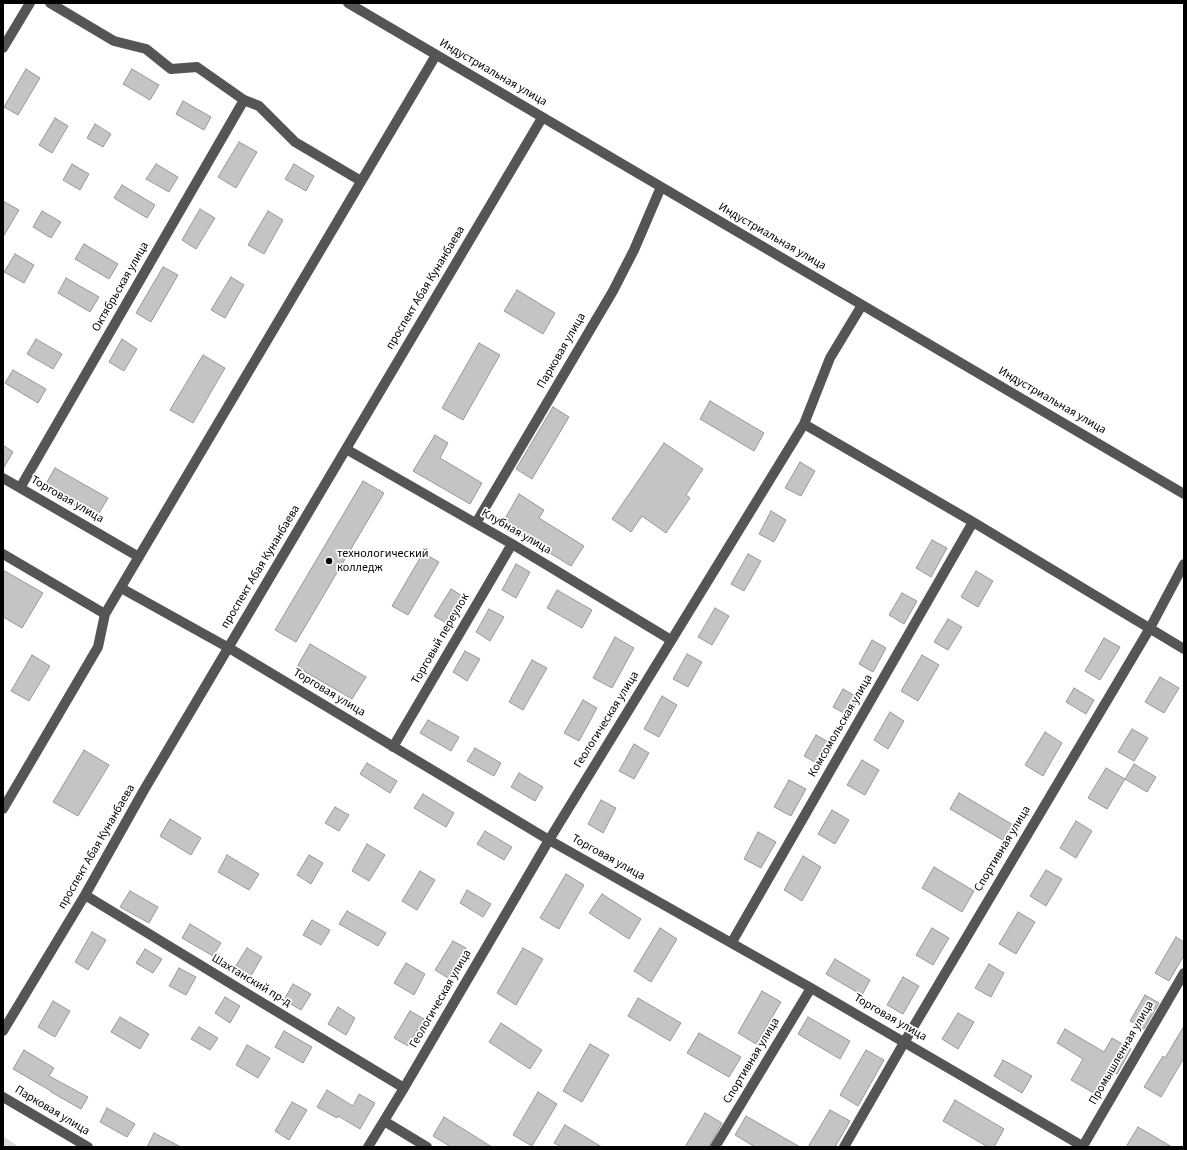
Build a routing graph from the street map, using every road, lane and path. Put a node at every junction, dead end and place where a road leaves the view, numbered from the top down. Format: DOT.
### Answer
graph roads {
  1 [pos="30,3"];
  2 [pos="50,3"];
  3 [pos="348,3"];
  4 [pos="3,48"];
  5 [pos="436,55"];
  6 [pos="244,100"];
  7 [pos="542,118"];
  8 [pos="361,181"];
  9 [pos="661,187"];
  10 [pos="862,305"];
  11 [pos="804,424"];
  12 [pos="346,449"];
  13 [pos="3,478"];
  14 [pos="20,488"];
  15 [pos="1184,494"];
  16 [pos="973,522"];
  17 [pos="476,523"];
  18 [pos="512,544"];
  19 [pos="3,554"];
  20 [pos="139,557"];
  21 [pos="1184,564"];
  22 [pos="120,588"];
  23 [pos="105,614"];
  24 [pos="1150,628"];
  25 [pos="671,640"];
  26 [pos="229,648"];
  27 [pos="1184,649"];
  28 [pos="393,747"];
  29 [pos="3,809"];
  30 [pos="548,840"];
  31 [pos="85,895"];
  32 [pos="732,942"];
  33 [pos="1184,973"];
  34 [pos="811,988"];
  35 [pos="3,1031"];
  36 [pos="904,1041"];
  37 [pos="404,1088"];
  38 [pos="3,1097"];
  39 [pos="384,1121"];
  40 [pos="88,1147"];
  41 [pos="368,1147"];
  42 [pos="426,1147"];
  43 [pos="715,1147"];
  44 [pos="844,1147"];
  45 [pos="1083,1147"];
  1 -- 4 [label="street"];
  2 -- 6 [label="street"];
  3 -- 5 [label="street, Индустриальная улица"];
  5 -- 7 [label="street, Индустриальная улица"];
  5 -- 8 [label="street"];
  6 -- 8 [label="street"];
  6 -- 14 [label="street, Октябрьская улица"];
  7 -- 9 [label="street, Индустриальная улица"];
  7 -- 12 [label="street, проспект Абая Кунанбаева"];
  8 -- 20 [label="street"];
  9 -- 10 [label="street, Индустриальная улица"];
  9 -- 17 [label="street, Парковая улица"];
  10 -- 11 [label="street, Геологическая улица"];
  10 -- 15 [label="street, Индустриальная улица"];
  11 -- 16 [label="street"];
  11 -- 25 [label="street, Геологическая улица"];
  12 -- 17 [label="street, Клубная улица"];
  12 -- 26 [label="street, проспект Абая Кунанбаева"];
  13 -- 14 [label="street, Торговая улица"];
  14 -- 20 [label="street, Торговая улица"];
  16 -- 24 [label="street"];
  16 -- 32 [label="street, Комсомольская улица"];
  17 -- 18 [label="street, Клубная улица"];
  18 -- 25 [label="street, Клубная улица"];
  18 -- 28 [label="street, Торговый переулок"];
  19 -- 23 [label="street"];
  20 -- 22 [label="street"];
  21 -- 24 [label="street, Спортивная улица"];
  22 -- 23 [label="street"];
  22 -- 26 [label="street, Торговая улица"];
  23 -- 29 [label="street"];
  24 -- 27 [label="street"];
  24 -- 36 [label="street, Спортивная улица"];
  25 -- 30 [label="street, Геологическая улица"];
  26 -- 28 [label="street, Торговая улица"];
  26 -- 31 [label="street, проспект Абая Кунанбаева"];
  28 -- 30 [label="street, Торговая улица"];
  30 -- 32 [label="street, Торговая улица"];
  30 -- 37 [label="street, Геологическая улица"];
  31 -- 35 [label="street, проспект Абая Кунанбаева"];
  31 -- 37 [label="street, Шахтанский пр-д"];
  32 -- 34 [label="street, Торговая улица"];
  33 -- 45 [label="street, Промышленная улица"];
  34 -- 36 [label="street, Торговая улица"];
  34 -- 43 [label="street, Спортивная улица"];
  36 -- 44 [label="street, Спортивная улица"];
  36 -- 45 [label="street, Торговая улица"];
  37 -- 39 [label="street, Геологическая улица"];
  38 -- 40 [label="street, Парковая улица"];
  39 -- 41 [label="street, Геологическая улица"];
  39 -- 42 [label="street"];
}
